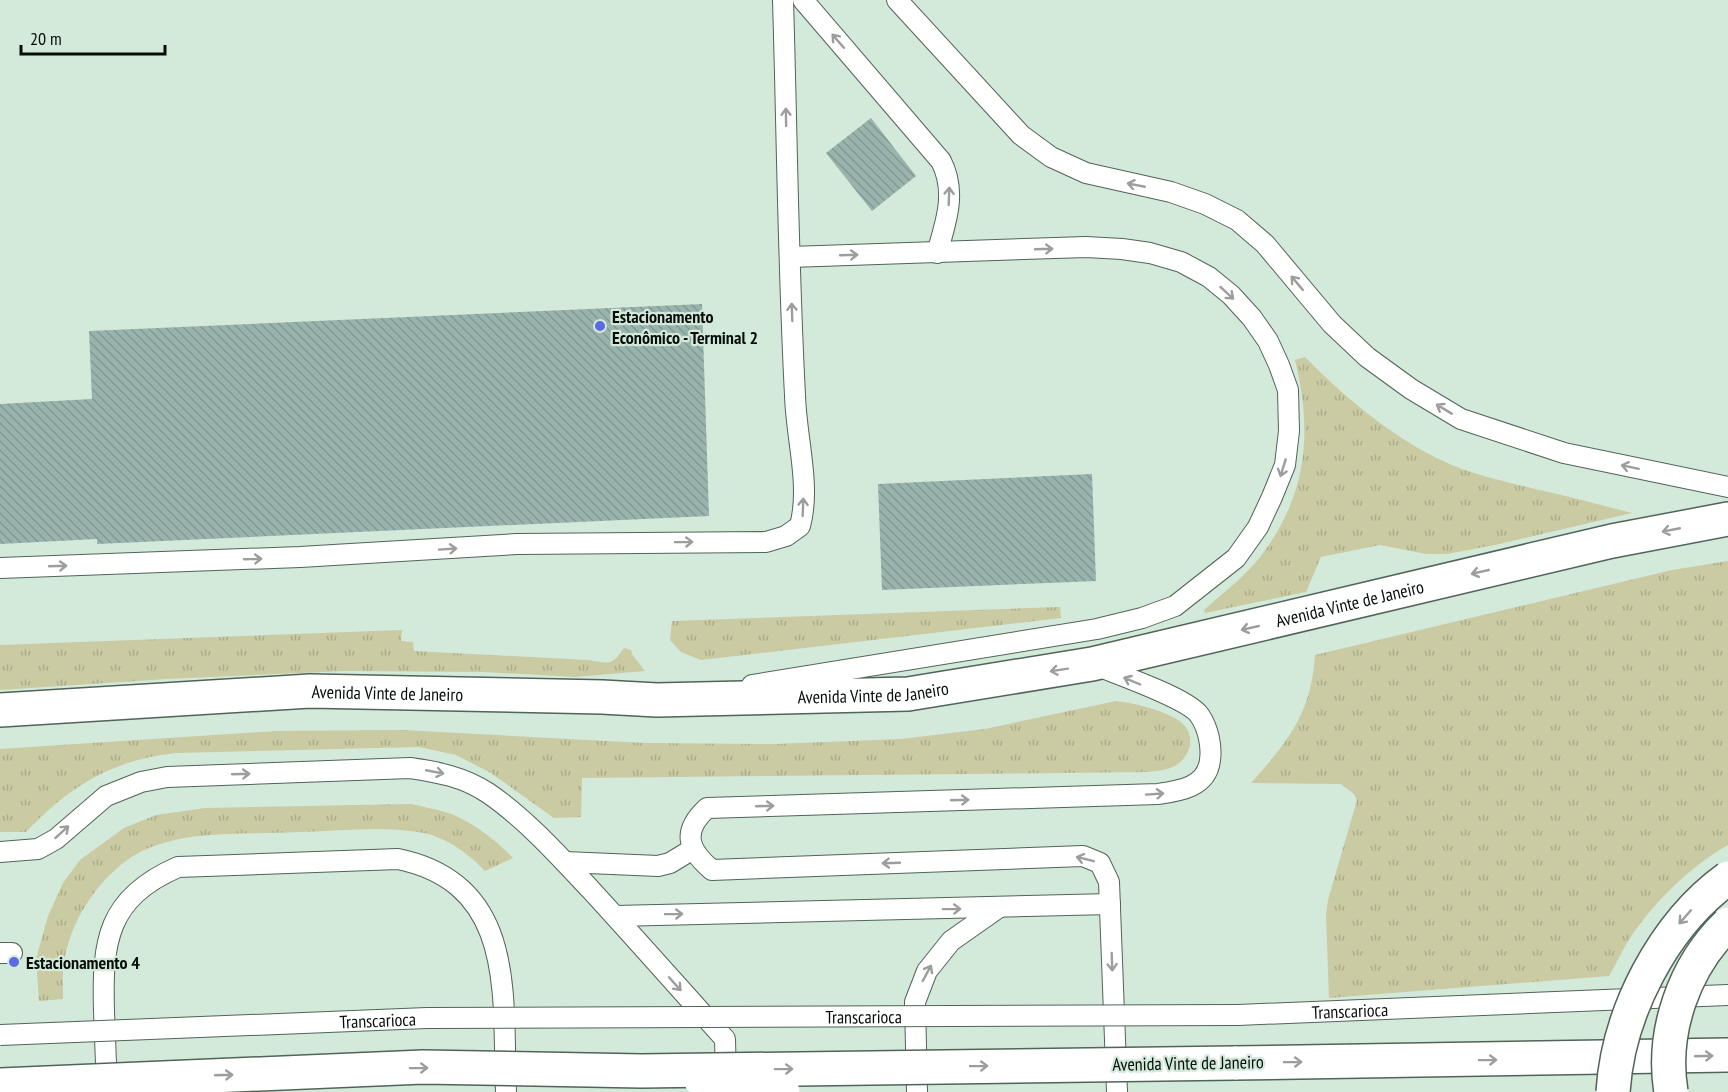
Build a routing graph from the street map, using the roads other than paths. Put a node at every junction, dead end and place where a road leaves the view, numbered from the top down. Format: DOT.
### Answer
graph roads {
  1 [pos="783,0"];
  2 [pos="803,0"];
  3 [pos="897,0"];
  4 [pos="937,253"];
  5 [pos="790,257"];
  6 [pos="1728,487"];
  7 [pos="1728,519"];
  8 [pos="0,568"];
  9 [pos="1092,664"];
  10 [pos="657,700"];
  11 [pos="0,710"];
  12 [pos="693,849"];
  13 [pos="5,852"];
  14 [pos="565,862"];
  15 [pos="1728,878"];
  16 [pos="1110,904"];
  17 [pos="998,908"];
  18 [pos="615,916"];
  19 [pos="1728,924"];
  20 [pos="1728,995"];
  21 [pos="0,1035"];
  22 [pos="1728,1055"];
  23 [pos="642,1071"];
  24 [pos="166,1077"];
  25 [pos="0,1085"];
  26 [pos="80,1092"];
  27 [pos="107,1092"];
  28 [pos="506,1092"];
  29 [pos="726,1092"];
  30 [pos="783,1092"];
  31 [pos="917,1092"];
  32 [pos="1117,1092"];
  33 [pos="1613,1092"];
  34 [pos="1671,1092"];
  5 -- 1 [label="lane, one-way"];
  4 -- 2 [label="lane, one-way"];
  6 -- 3 [label="lane, one-way"];
  5 -- 4 [label="lane, one-way"];
  4 -- 10 [label="lane, one-way"];
  8 -- 5 [label="lane, one-way"];
  7 -- 9 [label="street, Avenida Vinte de Janeiro, one-way"];
  9 -- 10 [label="street, Avenida Vinte de Janeiro, one-way"];
  12 -- 9 [label="lane, one-way"];
  10 -- 11 [label="street, Avenida Vinte de Janeiro"];
  12 -- 14 [label="lane"];
  16 -- 12 [label="lane, one-way"];
  13 -- 14 [label="lane, one-way"];
  14 -- 18 [label="lane"];
  15 -- 33 [label="street, one-way, bridge"];
  16 -- 17 [label="lane"];
  16 -- 32 [label="lane, one-way"];
  18 -- 17 [label="lane, one-way"];
  31 -- 17 [label="lane, one-way"];
  18 -- 29 [label="lane, one-way"];
  19 -- 34 [label="street, bridge"];
  20 -- 21 [label="lane, Transcarioca, bridge"];
  23 -- 22 [label="street, Avenida Vinte de Janeiro, one-way, bridge"];
  24 -- 23 [label="street, Avenida Vinte de Janeiro, one-way, bridge"];
  23 -- 30 [label="street, bridge"];
  24 -- 25 [label="street, Avenida Vinte de Janeiro, bridge"];
  24 -- 26 [label="street, bridge"];
  27 -- 28 [label="lane"];
}
